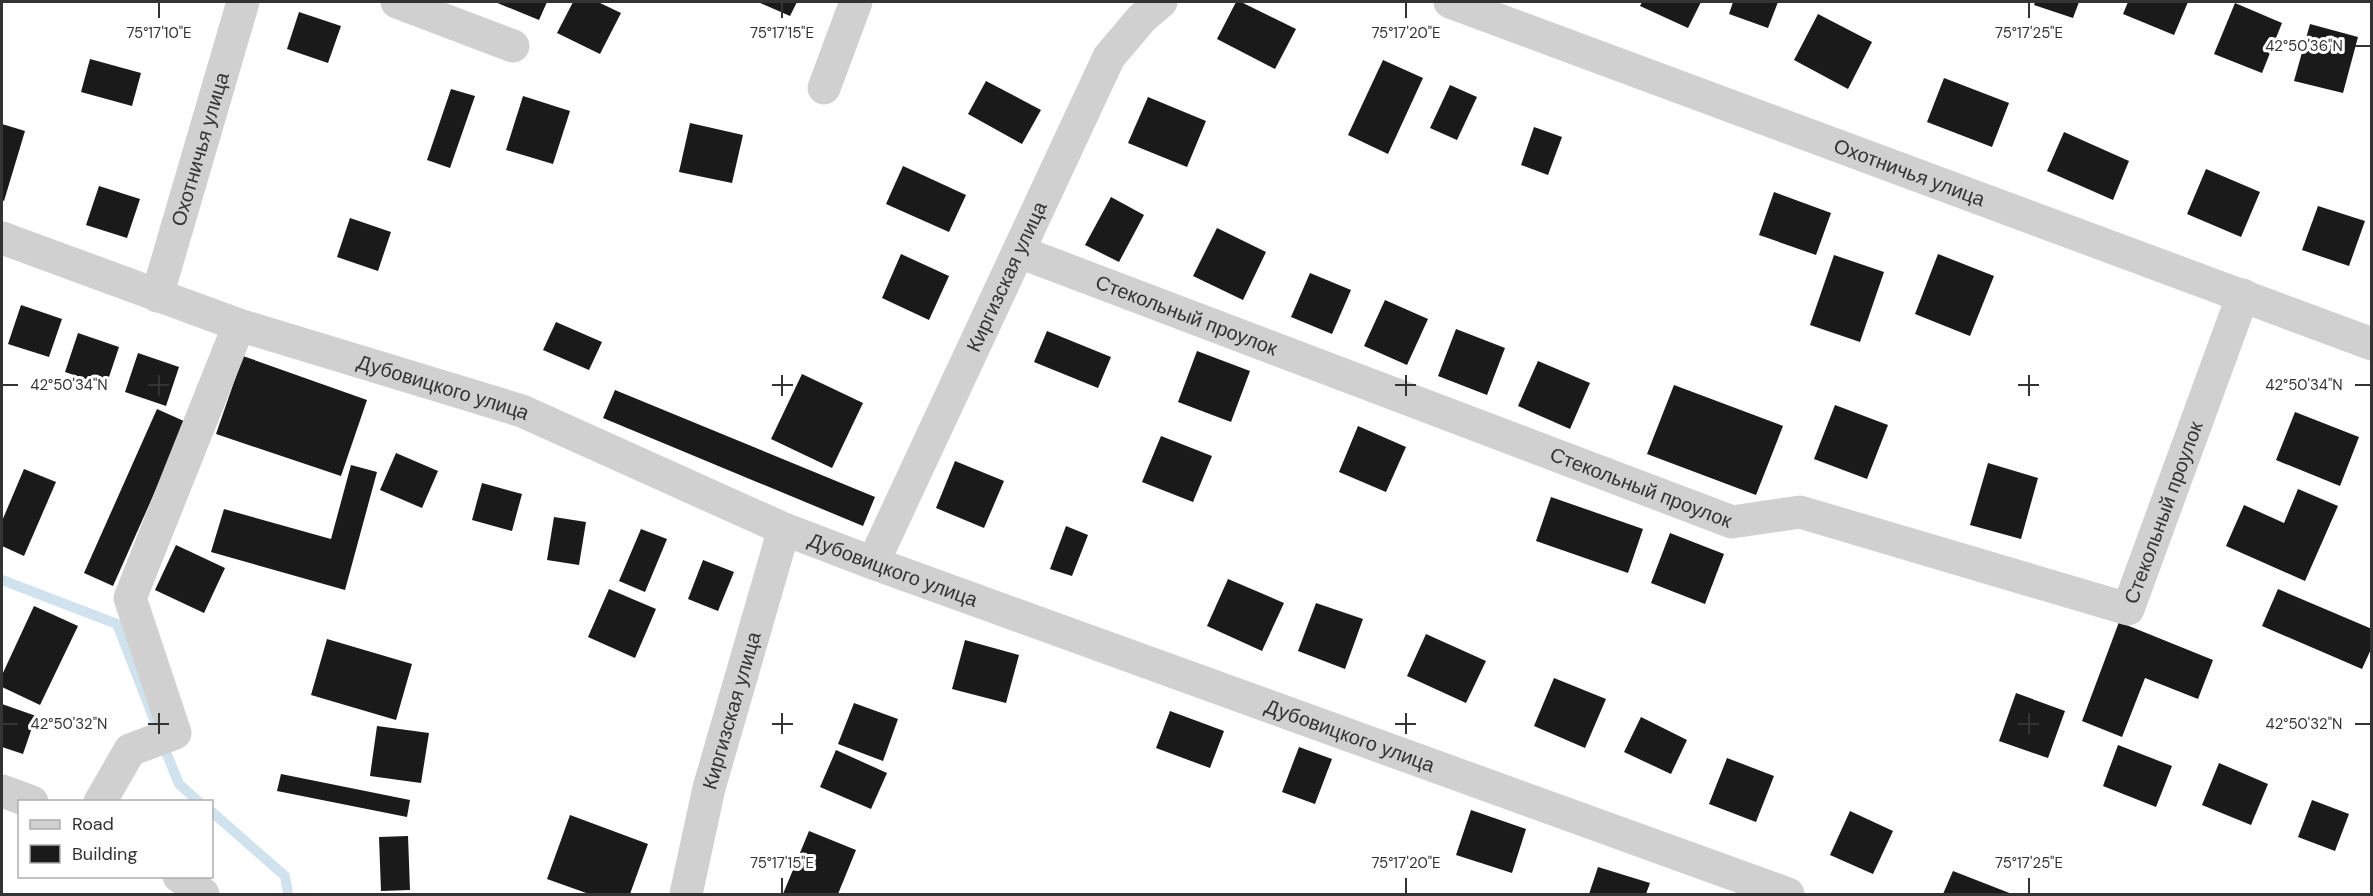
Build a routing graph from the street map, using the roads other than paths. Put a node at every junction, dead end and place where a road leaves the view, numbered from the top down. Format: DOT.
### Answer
graph roads {
  1 [pos="243,2"];
  2 [pos="397,2"];
  3 [pos="856,2"];
  4 [pos="1161,2"];
  5 [pos="1450,2"];
  6 [pos="513,46"];
  7 [pos="824,88"];
  8 [pos="2,238"];
  9 [pos="1020,252"];
  10 [pos="2243,295"];
  11 [pos="157,296"];
  12 [pos="239,325"];
  13 [pos="2372,344"];
  14 [pos="784,529"];
  15 [pos="873,563"];
  16 [pos="2,791"];
  17 [pos="29,800"];
  18 [pos="101,800"];
  19 [pos="182,878"];
  20 [pos="203,894"];
  21 [pos="686,894"];
  22 [pos="1788,894"];
  1 -- 11 [label="street, Охотничья улица"];
  2 -- 6 [label="street"];
  3 -- 7 [label="street"];
  4 -- 9 [label="street, Киргизская улица"];
  5 -- 10 [label="street, Охотничья улица"];
  8 -- 11 [label="street, Дубовицкого улица"];
  9 -- 10 [label="street, Стекольный проулок"];
  9 -- 15 [label="street, Киргизская улица"];
  10 -- 13 [label="street, Охотничья улица"];
  11 -- 12 [label="street, Дубовицкого улица"];
  12 -- 14 [label="street, Дубовицкого улица"];
  12 -- 18 [label="street"];
  14 -- 15 [label="street, Дубовицкого улица"];
  14 -- 21 [label="street, Киргизская улица"];
  15 -- 22 [label="street, Дубовицкого улица"];
  16 -- 17 [label="street"];
  19 -- 20 [label="street"];
}
